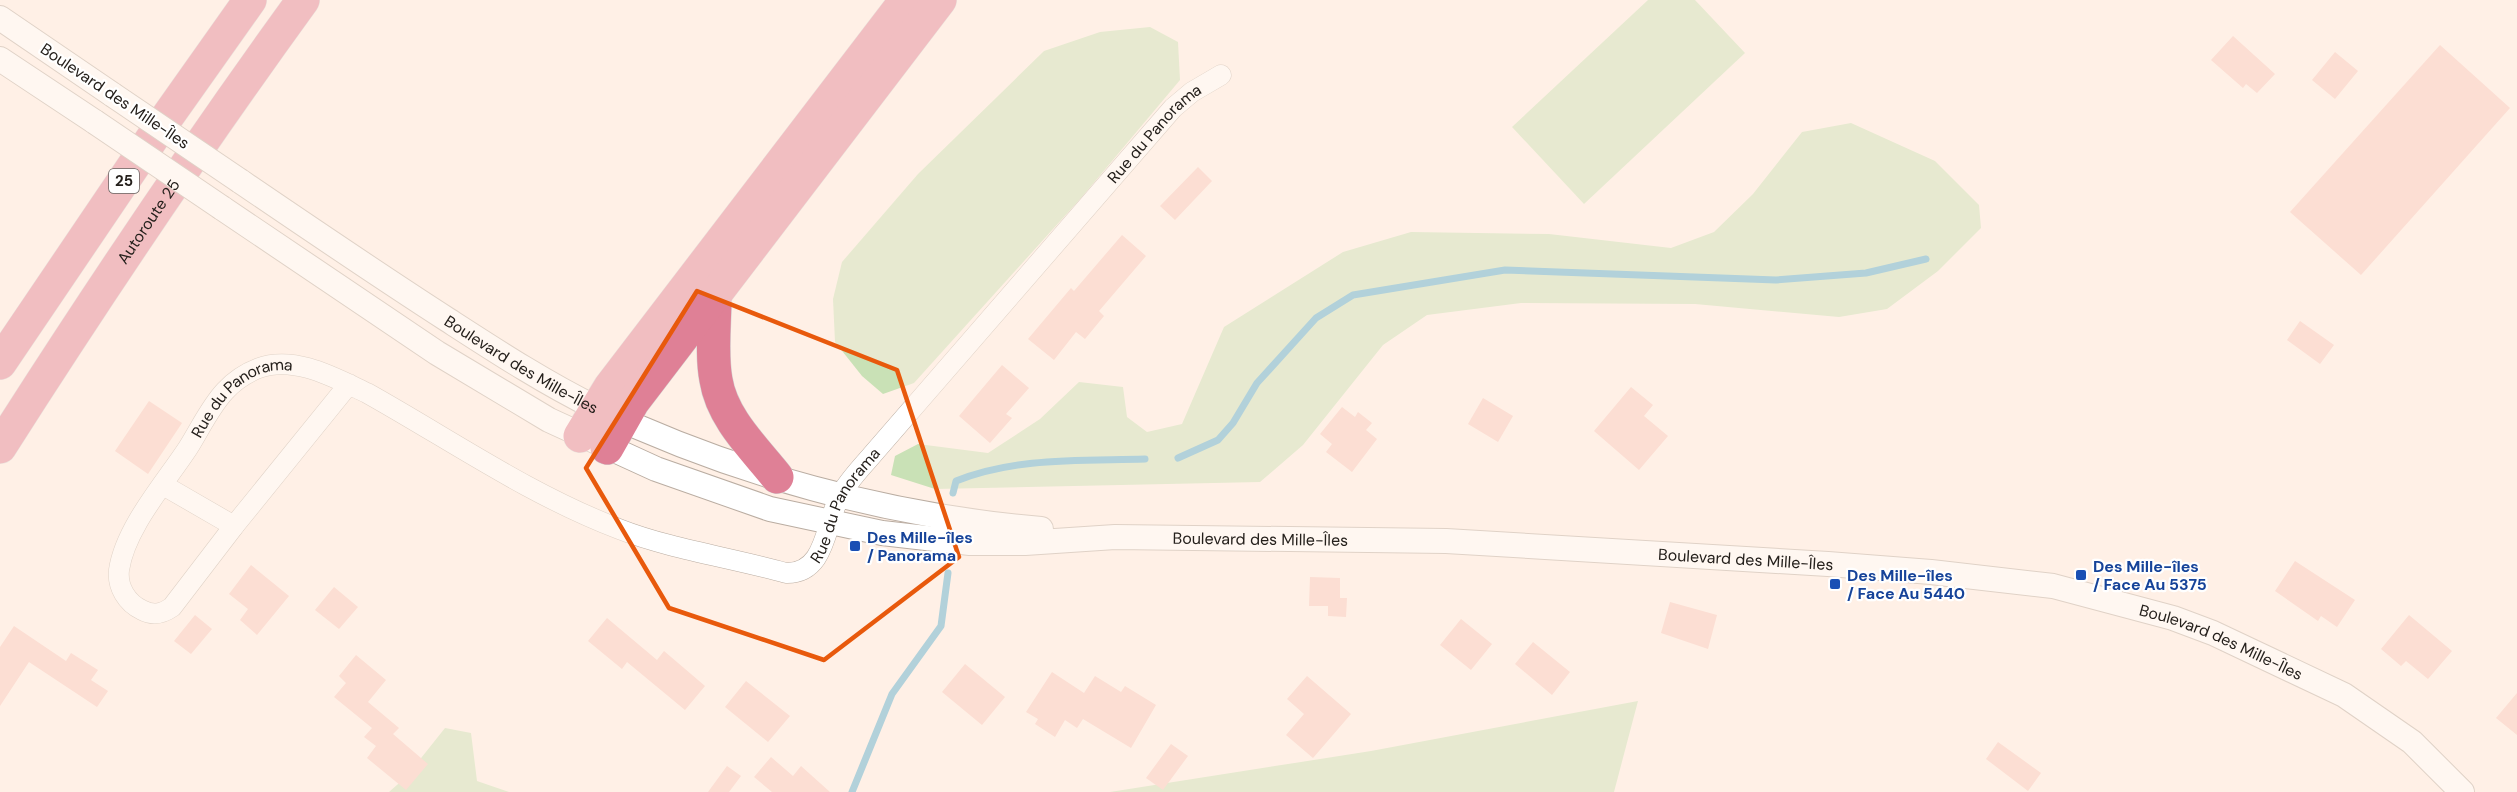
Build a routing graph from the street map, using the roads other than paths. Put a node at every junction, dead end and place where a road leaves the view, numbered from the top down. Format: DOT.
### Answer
graph roads {
  1 [pos="250,0"];
  2 [pos="303,0"];
  3 [pos="906,0"];
  4 [pos="940,0"];
  5 [pos="0,18"];
  6 [pos="0,59"];
  7 [pos="1221,75"];
  8 [pos="715,297"];
  9 [pos="0,363"];
  10 [pos="349,384"];
  11 [pos="609,413"];
  12 [pos="594,442"];
  13 [pos="0,447"];
  14 [pos="777,477"];
  15 [pos="163,485"];
  16 [pos="840,495"];
  17 [pos="830,522"];
  18 [pos="234,526"];
  19 [pos="1115,537"];
  20 [pos="2462,792"];
  1 -- 9 [label="highway, 25"];
  2 -- 13 [label="highway, Autoroute 25 / 25"];
  3 -- 11 [label="highway"];
  4 -- 8 [label="highway"];
  5 -- 11 [label="street, Boulevard des Mille-Îles, bridge"];
  6 -- 12 [label="street, Boulevard des Mille-Îles, bridge"];
  7 -- 16 [label="street, Rue du Panorama"];
  8 -- 11 [label="highway"];
  8 -- 14 [label="highway"];
  10 -- 15 [label="street, Rue du Panorama"];
  10 -- 17 [label="street, Rue du Panorama"];
  10 -- 18 [label="street, Rue du Panorama"];
  11 -- 12 [label="highway"];
  11 -- 14 [label="street, Boulevard des Mille-Îles"];
  12 -- 17 [label="street, Boulevard des Mille-Îles"];
  14 -- 16 [label="street, Boulevard des Mille-Îles"];
  15 -- 18 [label="street"];
  15 -- 18 [label="street, Rue du Panorama"];
  16 -- 17 [label="street, Rue du Panorama"];
  16 -- 19 [label="street, Boulevard des Mille-Îles"];
  17 -- 19 [label="street, Boulevard des Mille-Îles"];
  19 -- 20 [label="street, Boulevard des Mille-Îles"];
}
